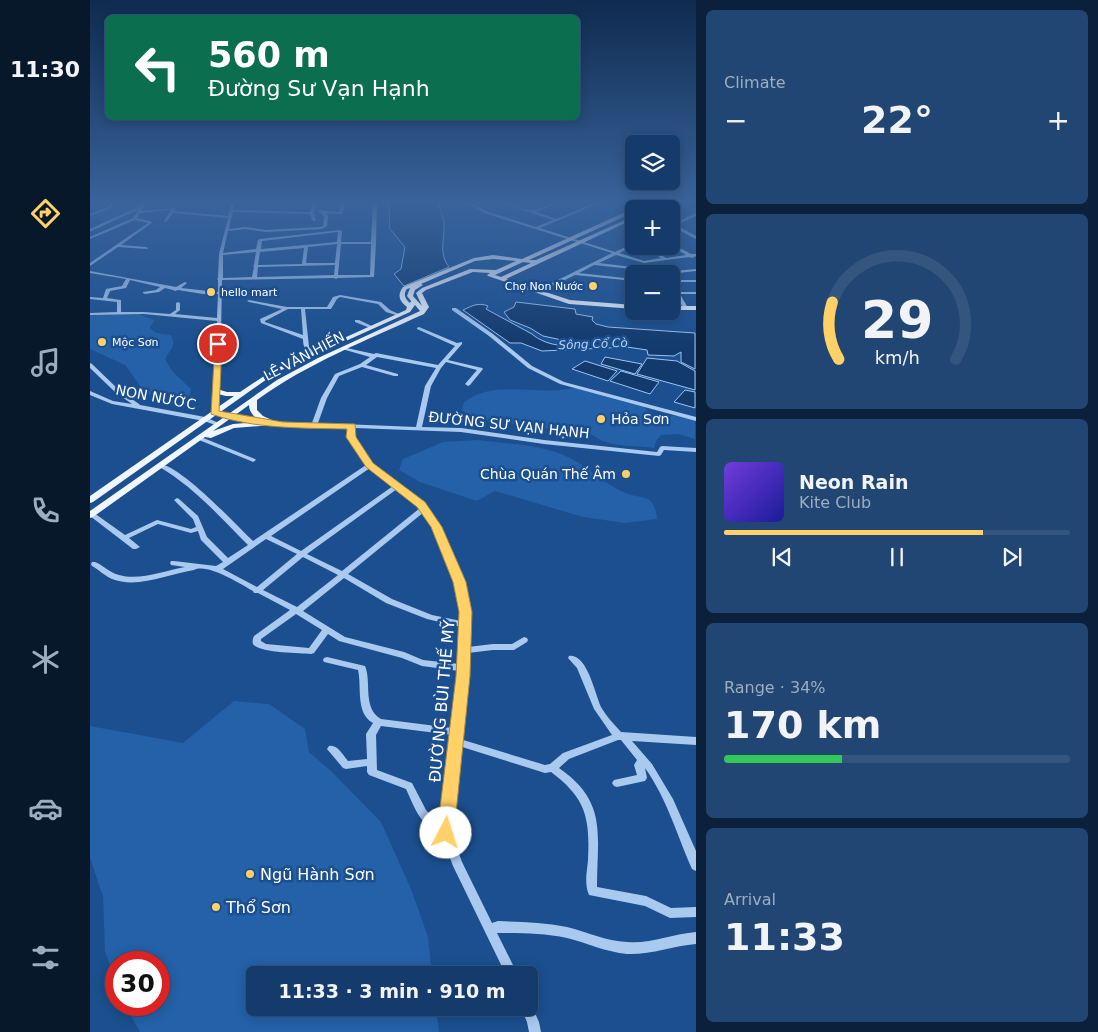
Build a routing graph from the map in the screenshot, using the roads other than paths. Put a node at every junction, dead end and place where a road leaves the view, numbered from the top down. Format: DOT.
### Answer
graph roads {
  1 [pos="109,251"];
  2 [pos="255,251"];
  3 [pos="257,251"];
  4 [pos="306,251"];
  5 [pos="338,251"];
  6 [pos="374,251"];
  7 [pos="541,251"];
  8 [pos="560,251"];
  9 [pos="609,251"];
  10 [pos="619,251"];
  11 [pos="615,253"];
  12 [pos="221,254"];
  13 [pos="659,255"];
  14 [pos="694,257"];
  15 [pos="665,259"];
  16 [pos="518,261"];
  17 [pos="644,262"];
  18 [pos="534,263"];
  19 [pos="337,264"];
  20 [pos="593,264"];
  21 [pos="90,265"];
  22 [pos="304,265"];
  23 [pos="641,265"];
  24 [pos="256,266"];
  25 [pos="465,266"];
  26 [pos="625,269"];
  27 [pos="472,270"];
  28 [pos="696,270"];
  29 [pos="90,272"];
  30 [pos="496,272"];
  31 [pos="680,272"];
  32 [pos="573,274"];
  33 [pos="680,276"];
  34 [pos="254,278"];
  35 [pos="336,278"];
  36 [pos="128,279"];
  37 [pos="219,279"];
  38 [pos="501,279"];
  39 [pos="625,279"];
  40 [pos="680,281"];
  41 [pos="686,281"];
  42 [pos="696,281"];
  43 [pos="185,283"];
  44 [pos="166,286"];
  45 [pos="419,286"];
  46 [pos="175,290"];
  47 [pos="145,292"];
  48 [pos="538,292"];
  49 [pos="219,293"];
  50 [pos="680,293"];
  51 [pos="696,293"];
  52 [pos="90,298"];
  53 [pos="105,298"];
  54 [pos="680,298"];
  55 [pos="249,301"];
  56 [pos="178,303"];
  57 [pos="625,306"];
  58 [pos="411,307"];
  59 [pos="287,308"];
  60 [pos="303,308"];
  61 [pos="680,308"];
  62 [pos="686,308"];
  63 [pos="696,308"];
  64 [pos="454,309"];
  65 [pos="119,313"];
  66 [pos="421,313"];
  67 [pos="90,314"];
  68 [pos="399,315"];
  69 [pos="170,316"];
  70 [pos="218,320"];
  71 [pos="357,322"];
  72 [pos="372,327"];
  73 [pos="419,328"];
  74 [pos="305,338"];
  75 [pos="344,348"];
  76 [pos="312,353"];
  77 [pos="374,356"];
  78 [pos="444,360"];
  79 [pos="90,365"];
  80 [pos="362,365"];
  81 [pos="439,368"];
  82 [pos="396,375"];
  83 [pos="468,384"];
  84 [pos="217,391"];
  85 [pos="240,394"];
  86 [pos="92,396"];
  87 [pos="253,399"];
  88 [pos="138,406"];
  89 [pos="214,412"];
  90 [pos="228,417"];
  91 [pos="205,419"];
  92 [pos="696,419"];
  93 [pos="271,423"];
  94 [pos="218,424"];
  95 [pos="314,426"];
  96 [pos="352,426"];
  97 [pos="419,427"];
  98 [pos="201,439"];
  99 [pos="192,443"];
  100 [pos="696,450"];
  101 [pos="253,460"];
  102 [pos="160,465"];
  103 [pos="370,465"];
  104 [pos="397,486"];
  105 [pos="90,500"];
  106 [pos="177,500"];
  107 [pos="424,508"];
  108 [pos="91,515"];
  109 [pos="200,528"];
  110 [pos="265,536"];
  111 [pos="124,538"];
  112 [pos="252,545"];
  113 [pos="136,547"];
  114 [pos="302,554"];
  115 [pos="228,562"];
  116 [pos="174,563"];
  117 [pos="95,564"];
  118 [pos="204,568"];
  119 [pos="216,569"];
  120 [pos="343,574"];
  121 [pos="257,591"];
  122 [pos="297,610"];
  123 [pos="465,625"];
  124 [pos="327,630"];
  125 [pos="524,640"];
  126 [pos="464,650"];
  127 [pos="572,658"];
  128 [pos="327,660"];
  129 [pos="464,668"];
  130 [pos="379,722"];
  131 [pos="456,737"];
  132 [pos="621,737"];
  133 [pos="696,741"];
  134 [pos="332,749"];
  135 [pos="643,760"];
  136 [pos="371,762"];
  137 [pos="552,768"];
  138 [pos="617,783"];
  139 [pos="446,833"];
  140 [pos="696,866"];
  141 [pos="696,912"];
  142 [pos="490,929"];
  143 [pos="696,938"];
  144 [pos="508,966"];
  145 [pos="530,1016"];
  146 [pos="535,1032"];
  1 -- 21 [label="street"];
  2 -- 12 [label="street"];
  3 -- 24 [label="street"];
  4 -- 22 [label="street"];
  5 -- 19 [label="street"];
  6 -- 35 [label="street"];
  7 -- 16 [label="main road"];
  8 -- 18 [label="main road"];
  9 -- 11 [label="street"];
  10 -- 11 [label="street"];
  11 -- 17 [label="street"];
  11 -- 20 [label="street"];
  12 -- 37 [label="street"];
  13 -- 15 [label="street"];
  14 -- 15 [label="street"];
  15 -- 17 [label="street"];
  16 -- 18 [label="main road"];
  16 -- 25 [label="main road"];
  16 -- 30 [label="main road"];
  16 -- 45 [label="main road"];
  17 -- 23 [label="street"];
  18 -- 38 [label="main road"];
  19 -- 22 [label="street"];
  19 -- 35 [label="street"];
  20 -- 26 [label="street"];
  20 -- 32 [label="street"];
  22 -- 24 [label="street"];
  24 -- 34 [label="street"];
  25 -- 27 [label="main road"];
  25 -- 45 [label="main road"];
  27 -- 30 [label="main road"];
  27 -- 45 [label="main road"];
  28 -- 31 [label="street"];
  29 -- 36 [label="street"];
  30 -- 38 [label="main road"];
  32 -- 39 [label="street"];
  32 -- 48 [label="street"];
  33 -- 41 [label="street"];
  34 -- 35 [label="street"];
  34 -- 37 [label="street"];
  36 -- 44 [label="street"];
  36 -- 53 [label="street"];
  37 -- 49 [label="street"];
  38 -- 48 [label="main road"];
  40 -- 41 [label="street"];
  41 -- 42 [label="street"];
  43 -- 46 [label="street"];
  44 -- 46 [label="street"];
  44 -- 47 [label="street"];
  45 -- 58 [label="main road"];
  45 -- 66 [label="main road"];
  46 -- 49 [label="street"];
  48 -- 57 [label="main road"];
  49 -- 70 [label="street"];
  50 -- 51 [label="street"];
  52 -- 53 [label="street"];
  53 -- 65 [label="street"];
  54 -- 62 [label="street"];
  55 -- 59 [label="street"];
  56 -- 69 [label="street"];
  58 -- 66 [label="main road"];
  58 -- 68 [label="main road, LÊ VĂN HIẾN"];
  59 -- 60 [label="street"];
  59 -- 74 [label="street"];
  60 -- 68 [label="street"];
  60 -- 74 [label="street"];
  61 -- 62 [label="main road"];
  62 -- 63 [label="main road"];
  64 -- 92 [label="street"];
  65 -- 67 [label="street"];
  65 -- 69 [label="street"];
  66 -- 75 [label="main road, LÊ VĂN HIẾN"];
  68 -- 72 [label="main road, LÊ VĂN HIẾN"];
  69 -- 70 [label="street"];
  70 -- 84 [label="street"];
  71 -- 72 [label="street"];
  72 -- 76 [label="main road, LÊ VĂN HIẾN"];
  73 -- 78 [label="street"];
  74 -- 76 [label="street"];
  75 -- 77 [label="street"];
  75 -- 87 [label="main road, LÊ VĂN HIẾN"];
  76 -- 85 [label="main road, LÊ VĂN HIẾN"];
  77 -- 80 [label="street"];
  77 -- 81 [label="street"];
  78 -- 81 [label="street"];
  78 -- 83 [label="street"];
  79 -- 88 [label="street"];
  80 -- 82 [label="street"];
  80 -- 95 [label="street"];
  81 -- 97 [label="street"];
  84 -- 85 [label="main road"];
  84 -- 89 [label="street"];
  85 -- 89 [label="main road"];
  86 -- 88 [label="street, NON NƯỚC"];
  87 -- 90 [label="main road, LÊ VĂN HIẾN"];
  87 -- 93 [label="main road"];
  88 -- 91 [label="street, NON NƯỚC"];
  89 -- 90 [label="street, ĐƯỜNG SƯ VẠN HẠNH"];
  89 -- 91 [label="main road"];
  90 -- 93 [label="street, ĐƯỜNG SƯ VẠN HẠNH"];
  90 -- 94 [label="main road, LÊ VĂN HIẾN"];
  91 -- 94 [label="street, NON NƯỚC"];
  91 -- 105 [label="main road"];
  93 -- 95 [label="street, ĐƯỜNG SƯ VẠN HẠNH"];
  93 -- 98 [label="main road"];
  94 -- 99 [label="main road, LÊ VĂN HIẾN"];
  95 -- 96 [label="street, ĐƯỜNG SƯ VẠN HẠNH"];
  96 -- 97 [label="street, ĐƯỜNG SƯ VẠN HẠNH"];
  96 -- 103 [label="street, ĐƯỜNG BÙI THẾ MỸ"];
  97 -- 100 [label="street, ĐƯỜNG SƯ VẠN HẠNH"];
  98 -- 99 [label="main road"];
  98 -- 101 [label="street"];
  99 -- 102 [label="main road, LÊ VĂN HIẾN"];
  102 -- 108 [label="main road, LÊ VĂN HIẾN"];
  102 -- 112 [label="street"];
  103 -- 104 [label="street, ĐƯỜNG BÙI THẾ MỸ"];
  103 -- 110 [label="street"];
  104 -- 107 [label="street, ĐƯỜNG BÙI THẾ MỸ"];
  104 -- 114 [label="street"];
  106 -- 109 [label="street"];
  107 -- 120 [label="street"];
  107 -- 123 [label="street, ĐƯỜNG BÙI THẾ MỸ"];
  108 -- 111 [label="street"];
  109 -- 111 [label="street"];
  109 -- 115 [label="street"];
  110 -- 112 [label="street"];
  110 -- 114 [label="street"];
  111 -- 113 [label="street"];
  112 -- 115 [label="street"];
  114 -- 120 [label="street"];
  114 -- 121 [label="street"];
  115 -- 119 [label="street"];
  116 -- 118 [label="street"];
  117 -- 118 [label="street"];
  118 -- 119 [label="street"];
  119 -- 121 [label="street"];
  120 -- 122 [label="street"];
  120 -- 123 [label="street"];
  121 -- 122 [label="street"];
  122 -- 124 [label="street"];
  122 -- 124 [label="street"];
  123 -- 126 [label="street, ĐƯỜNG BÙI THẾ MỸ"];
  124 -- 129 [label="street"];
  125 -- 126 [label="street"];
  126 -- 129 [label="street, ĐƯỜNG BÙI THẾ MỸ"];
  127 -- 132 [label="street"];
  128 -- 130 [label="street"];
  129 -- 131 [label="street, ĐƯỜNG BÙI THẾ MỸ"];
  130 -- 131 [label="street"];
  130 -- 136 [label="street"];
  131 -- 137 [label="street"];
  131 -- 139 [label="street, ĐƯỜNG BÙI THẾ MỸ"];
  132 -- 133 [label="street"];
  132 -- 135 [label="street"];
  132 -- 137 [label="street"];
  134 -- 136 [label="street"];
  135 -- 138 [label="street"];
  135 -- 140 [label="street"];
  136 -- 139 [label="street"];
  137 -- 141 [label="street"];
  139 -- 142 [label="street, ĐƯỜNG BÙI THẾ MỸ"];
  142 -- 143 [label="street"];
  142 -- 144 [label="street, ĐƯỜNG BÙI THẾ MỸ"];
  145 -- 146 [label="street"];
}
